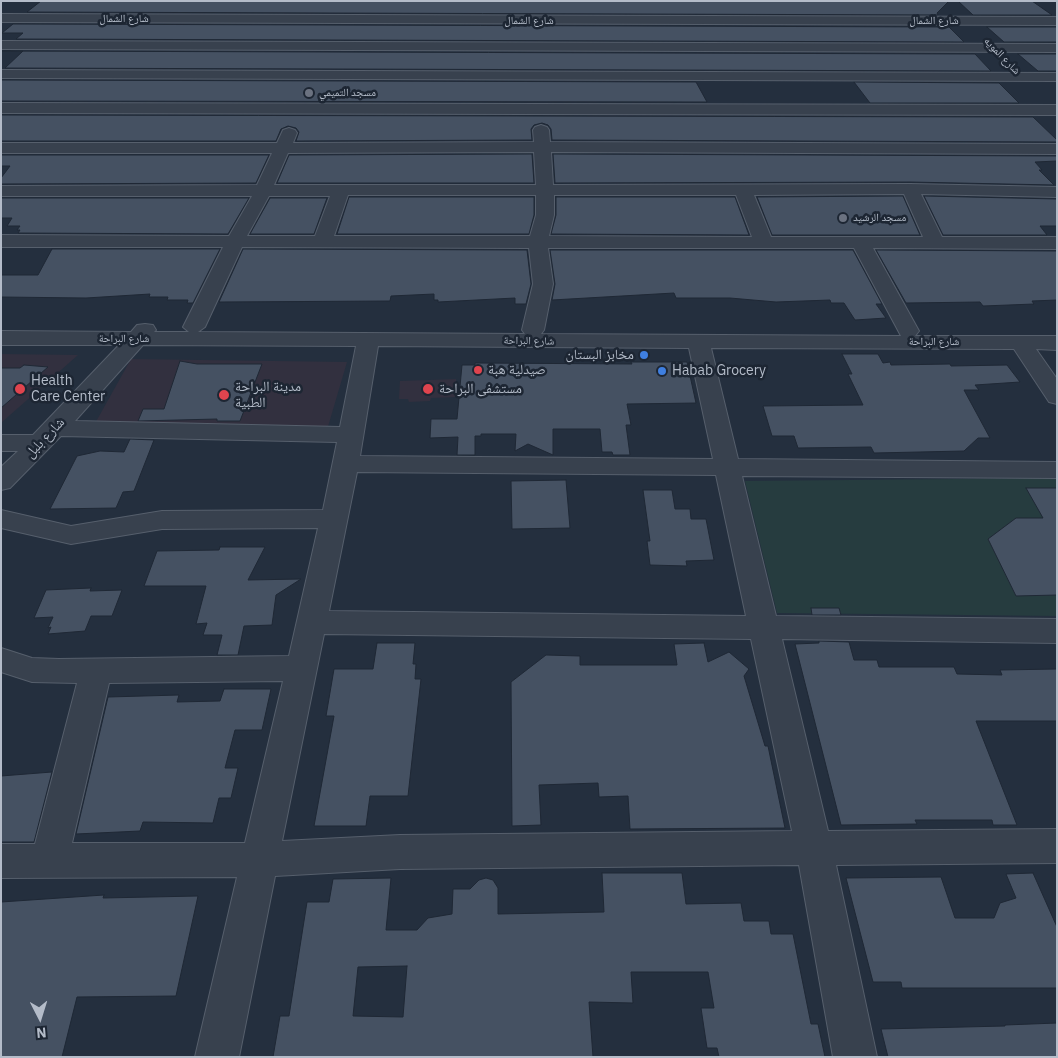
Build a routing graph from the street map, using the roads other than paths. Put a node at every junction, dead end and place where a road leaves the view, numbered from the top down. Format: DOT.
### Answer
graph roads {
  1 [pos="80,7"];
  2 [pos="956,7"];
  3 [pos="275,8"];
  4 [pos="676,9"];
  5 [pos="1,18"];
  6 [pos="69,18"];
  7 [pos="129,19"];
  8 [pos="249,19"];
  9 [pos="267,19"];
  10 [pos="432,20"];
  11 [pos="545,21"];
  12 [pos="649,21"];
  13 [pos="681,21"];
  14 [pos="836,21"];
  15 [pos="969,21"];
  16 [pos="1057,21"];
  17 [pos="1,45"];
  18 [pos="105,46"];
  19 [pos="230,46"];
  20 [pos="332,47"];
  21 [pos="656,47"];
  22 [pos="427,48"];
  23 [pos="545,48"];
  24 [pos="759,48"];
  25 [pos="854,48"];
  26 [pos="1057,48"];
  27 [pos="994,49"];
  28 [pos="1,74"];
  29 [pos="79,74"];
  30 [pos="317,75"];
  31 [pos="240,76"];
  32 [pos="385,76"];
  33 [pos="772,76"];
  34 [pos="543,77"];
  35 [pos="711,77"];
  36 [pos="831,77"];
  37 [pos="1023,77"];
  38 [pos="1057,77"];
  39 [pos="1,108"];
  40 [pos="48,108"];
  41 [pos="225,109"];
  42 [pos="301,109"];
  43 [pos="375,109"];
  44 [pos="541,109"];
  45 [pos="724,109"];
  46 [pos="788,109"];
  47 [pos="853,109"];
  48 [pos="1057,109"];
  49 [pos="35,121"];
  50 [pos="22,134"];
  51 [pos="541,147"];
  52 [pos="808,147"];
  53 [pos="282,148"];
  54 [pos="1057,149"];
  55 [pos="4,150"];
  56 [pos="545,189"];
  57 [pos="263,190"];
  58 [pos="341,190"];
  59 [pos="743,190"];
  60 [pos="829,190"];
  61 [pos="910,190"];
  62 [pos="1,191"];
  63 [pos="1057,192"];
  64 [pos="1,240"];
  65 [pos="235,240"];
  66 [pos="323,240"];
  67 [pos="538,241"];
  68 [pos="764,242"];
  69 [pos="860,242"];
  70 [pos="935,242"];
  71 [pos="1057,243"];
  72 [pos="1,327"];
  73 [pos="194,327"];
  74 [pos="533,330"];
  75 [pos="908,331"];
  76 [pos="1057,332"];
  77 [pos="142,333"];
  78 [pos="1,338"];
  79 [pos="368,339"];
  80 [pos="699,342"];
  81 [pos="1020,342"];
  82 [pos="1057,343"];
  83 [pos="1057,397"];
  84 [pos="48,436"];
  85 [pos="1,443"];
  86 [pos="348,450"];
  87 [pos="729,468"];
  88 [pos="1057,470"];
  89 [pos="1,482"];
  90 [pos="1,519"];
  91 [pos="334,519"];
  92 [pos="311,622"];
  93 [pos="764,626"];
  94 [pos="1057,631"];
  95 [pos="1,660"];
  96 [pos="301,668"];
  97 [pos="96,672"];
  98 [pos="1057,846"];
  99 [pos="814,848"];
  100 [pos="49,860"];
  101 [pos="260,860"];
  102 [pos="1,861"];
  103 [pos="217,1057"];
  104 [pos="855,1057"];
  1 -- 6 [label="street"];
  2 -- 15 [label="street, شارع المويه"];
  3 -- 9 [label="street"];
  4 -- 13 [label="street"];
  5 -- 6 [label="street, شارع الشمال"];
  6 -- 7 [label="street, شارع الشمال"];
  7 -- 8 [label="street, شارع الشمال"];
  7 -- 18 [label="street"];
  8 -- 9 [label="street, شارع الشمال"];
  8 -- 19 [label="street"];
  9 -- 10 [label="street, شارع الشمال"];
  10 -- 11 [label="street, شارع الشمال"];
  10 -- 22 [label="street"];
  11 -- 12 [label="street, شارع الشمال"];
  11 -- 23 [label="street"];
  12 -- 13 [label="street, شارع الشمال"];
  12 -- 21 [label="street"];
  13 -- 14 [label="street, شارع الشمال"];
  14 -- 15 [label="street, شارع الشمال"];
  14 -- 25 [label="street"];
  15 -- 16 [label="street, شارع الشمال"];
  15 -- 27 [label="street, شارع المويه"];
  17 -- 18 [label="street"];
  18 -- 19 [label="street"];
  18 -- 29 [label="street"];
  19 -- 20 [label="street"];
  20 -- 22 [label="street"];
  20 -- 30 [label="street"];
  21 -- 23 [label="street"];
  21 -- 24 [label="street"];
  22 -- 23 [label="street"];
  23 -- 34 [label="street"];
  24 -- 25 [label="street"];
  24 -- 33 [label="street"];
  25 -- 27 [label="street"];
  26 -- 27 [label="street"];
  27 -- 37 [label="street, شارع المويه"];
  28 -- 29 [label="street"];
  29 -- 31 [label="street"];
  29 -- 40 [label="street"];
  30 -- 31 [label="street"];
  30 -- 32 [label="street"];
  31 -- 41 [label="street"];
  32 -- 34 [label="street"];
  32 -- 43 [label="street"];
  33 -- 35 [label="street"];
  33 -- 36 [label="street"];
  34 -- 35 [label="street"];
  34 -- 44 [label="street"];
  35 -- 45 [label="street"];
  36 -- 37 [label="street"];
  36 -- 47 [label="street"];
  37 -- 38 [label="street"];
  37 -- 48 [label="street, شارع المويه"];
  39 -- 40 [label="street"];
  40 -- 41 [label="street"];
  40 -- 49 [label="street"];
  41 -- 42 [label="street"];
  42 -- 43 [label="street"];
  42 -- 53 [label="street"];
  43 -- 44 [label="street"];
  44 -- 45 [label="street"];
  44 -- 51 [label="street"];
  45 -- 46 [label="street"];
  46 -- 47 [label="street"];
  46 -- 52 [label="street"];
  47 -- 48 [label="street"];
  50 -- 55 [label="street"];
  51 -- 52 [label="street"];
  51 -- 53 [label="street"];
  51 -- 56 [label="street"];
  52 -- 54 [label="street"];
  52 -- 60 [label="street"];
  53 -- 55 [label="street"];
  53 -- 57 [label="street"];
  56 -- 58 [label="street"];
  56 -- 59 [label="street"];
  56 -- 67 [label="street"];
  57 -- 58 [label="street"];
  57 -- 62 [label="street"];
  57 -- 65 [label="street"];
  58 -- 66 [label="street"];
  59 -- 60 [label="street"];
  59 -- 68 [label="street"];
  60 -- 61 [label="street"];
  61 -- 63 [label="street"];
  61 -- 70 [label="street"];
  64 -- 65 [label="street"];
  65 -- 66 [label="street"];
  65 -- 73 [label="street"];
  66 -- 67 [label="street"];
  67 -- 68 [label="street"];
  67 -- 74 [label="street"];
  68 -- 69 [label="street"];
  69 -- 70 [label="street"];
  69 -- 75 [label="street"];
  70 -- 71 [label="street"];
  72 -- 77 [label="street, شارع البراحة"];
  73 -- 74 [label="street, شارع البراحة"];
  73 -- 77 [label="street, شارع البراحة"];
  74 -- 75 [label="street, شارع البراحة"];
  75 -- 76 [label="street, شارع البراحة"];
  77 -- 78 [label="street, شارع البراحة"];
  77 -- 79 [label="street, شارع البراحة"];
  77 -- 84 [label="street, شارع بلبل"];
  79 -- 80 [label="street, شارع البراحة"];
  79 -- 86 [label="street"];
  80 -- 81 [label="street, شارع البراحة"];
  80 -- 87 [label="street"];
  81 -- 82 [label="street, شارع البراحة"];
  81 -- 83 [label="street"];
  84 -- 85 [label="street"];
  84 -- 86 [label="street"];
  84 -- 89 [label="street, شارع بلبل"];
  86 -- 87 [label="street"];
  86 -- 91 [label="street"];
  87 -- 88 [label="street"];
  87 -- 93 [label="street"];
  90 -- 91 [label="street"];
  91 -- 92 [label="street"];
  92 -- 93 [label="street"];
  92 -- 96 [label="street"];
  93 -- 94 [label="street"];
  93 -- 99 [label="street"];
  95 -- 97 [label="street"];
  96 -- 97 [label="street"];
  96 -- 101 [label="street"];
  97 -- 100 [label="street"];
  98 -- 99 [label="street"];
  99 -- 101 [label="street"];
  99 -- 104 [label="street"];
  100 -- 101 [label="street"];
  100 -- 102 [label="street"];
  101 -- 103 [label="street"];
}
